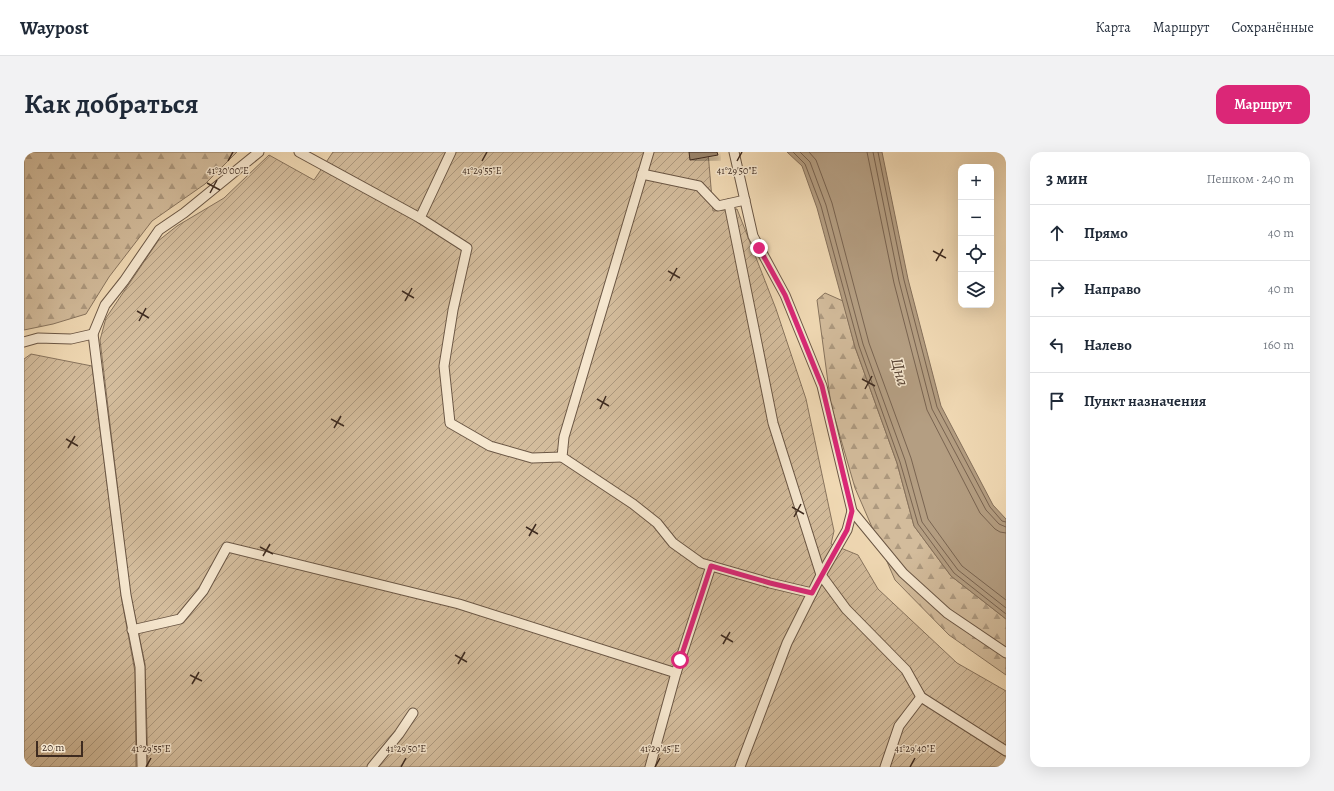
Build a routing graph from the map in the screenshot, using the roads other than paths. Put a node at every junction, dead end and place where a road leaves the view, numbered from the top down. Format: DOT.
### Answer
graph roads {
  1 [pos="259,152"];
  2 [pos="300,152"];
  3 [pos="451,152"];
  4 [pos="649,152"];
  5 [pos="734,152"];
  6 [pos="642,174"];
  7 [pos="745,200"];
  8 [pos="729,204"];
  9 [pos="420,218"];
  10 [pos="92,334"];
  11 [pos="24,342"];
  12 [pos="562,456"];
  13 [pos="852,511"];
  14 [pos="711,566"];
  15 [pos="821,575"];
  16 [pos="812,593"];
  17 [pos="132,630"];
  18 [pos="1006,652"];
  19 [pos="676,673"];
  20 [pos="921,697"];
  21 [pos="412,713"];
  22 [pos="1006,751"];
  23 [pos="142,767"];
  24 [pos="372,767"];
  25 [pos="650,767"];
  26 [pos="740,767"];
  27 [pos="885,767"];
  1 -- 10 [label="lane"];
  2 -- 9 [label="lane"];
  3 -- 9 [label="lane"];
  4 -- 6 [label="lane"];
  5 -- 7 [label="lane"];
  6 -- 8 [label="lane"];
  6 -- 12 [label="lane"];
  7 -- 8 [label="lane"];
  7 -- 13 [label="lane"];
  8 -- 15 [label="lane"];
  9 -- 12 [label="lane"];
  10 -- 11 [label="lane"];
  10 -- 17 [label="lane"];
  12 -- 14 [label="lane"];
  13 -- 15 [label="lane"];
  13 -- 18 [label="lane"];
  14 -- 16 [label="lane"];
  14 -- 19 [label="lane"];
  15 -- 16 [label="lane"];
  15 -- 20 [label="lane"];
  16 -- 26 [label="lane"];
  17 -- 19 [label="lane"];
  17 -- 23 [label="lane"];
  19 -- 25 [label="lane"];
  20 -- 22 [label="lane"];
  20 -- 27 [label="lane"];
  21 -- 24 [label="lane"];
}
